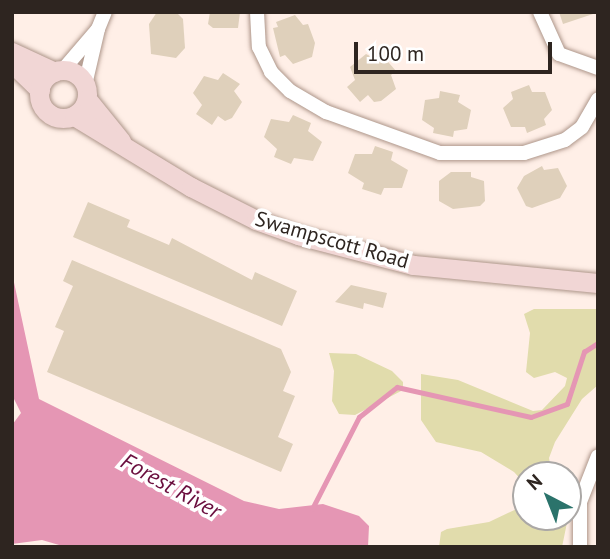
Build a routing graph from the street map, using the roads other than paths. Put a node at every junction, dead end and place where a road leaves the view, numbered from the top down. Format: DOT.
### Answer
graph roads {
  1 [pos="106,12"];
  2 [pos="257,12"];
  3 [pos="540,12"];
  4 [pos="98,29"];
  5 [pos="12,52"];
  6 [pos="12,63"];
  7 [pos="598,68"];
  8 [pos="58,71"];
  9 [pos="40,90"];
  10 [pos="86,92"];
  11 [pos="598,99"];
  12 [pos="74,116"];
  13 [pos="126,147"];
  14 [pos="598,283"];
  15 [pos="598,456"];
  16 [pos="580,547"];
  1 -- 4 [label="street"];
  2 -- 11 [label="street"];
  3 -- 7 [label="street"];
  4 -- 8 [label="street"];
  4 -- 10 [label="street"];
  5 -- 8 [label="street"];
  6 -- 9 [label="street"];
  8 -- 9 [label="street"];
  8 -- 10 [label="street"];
  9 -- 12 [label="street"];
  10 -- 12 [label="street"];
  10 -- 13 [label="street, Swampscott Road"];
  12 -- 13 [label="street, Swampscott Road"];
  13 -- 14 [label="street, Swampscott Road"];
  15 -- 16 [label="street"];
}
